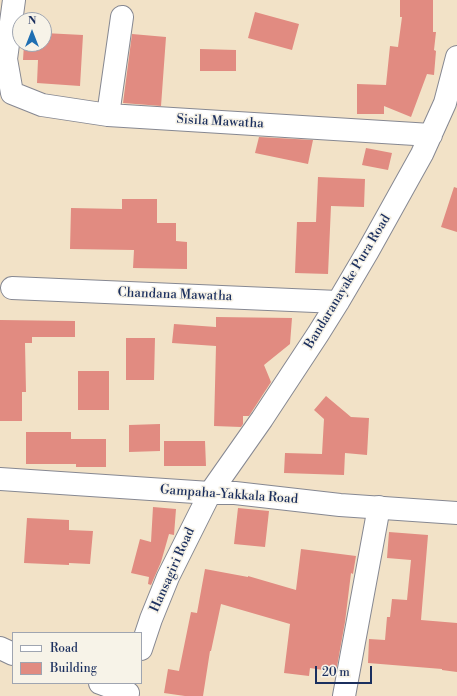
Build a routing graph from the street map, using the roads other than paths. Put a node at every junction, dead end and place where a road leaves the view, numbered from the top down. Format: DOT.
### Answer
graph roads {
  1 [pos="14,0"];
  2 [pos="122,17"];
  3 [pos="457,57"];
  4 [pos="108,115"];
  5 [pos="431,135"];
  6 [pos="12,288"];
  7 [pos="338,302"];
  8 [pos="0,479"];
  9 [pos="210,493"];
  10 [pos="378,507"];
  11 [pos="457,512"];
  12 [pos="142,646"];
  13 [pos="0,648"];
  14 [pos="12,654"];
  15 [pos="104,684"];
  16 [pos="129,691"];
  17 [pos="344,696"];
  1 -- 4 [label="main road, Sisila Mawatha"];
  2 -- 4 [label="main road"];
  3 -- 5 [label="main road, Bandaranayake Pura Road"];
  4 -- 5 [label="main road, Sisila Mawatha"];
  5 -- 7 [label="main road, Bandaranayake Pura Road"];
  6 -- 7 [label="main road, Chandana Mawatha"];
  7 -- 9 [label="main road, Bandaranayake Pura Road"];
  8 -- 9 [label="main road, Gampaha-Yakkala Road"];
  9 -- 10 [label="main road, Gampaha-Yakkala Road"];
  9 -- 12 [label="main road, Hansagiri Road"];
  10 -- 11 [label="main road, Gampaha-Yakkala Road"];
  10 -- 17 [label="main road"];
  13 -- 14 [label="main road"];
  15 -- 16 [label="main road"];
}
